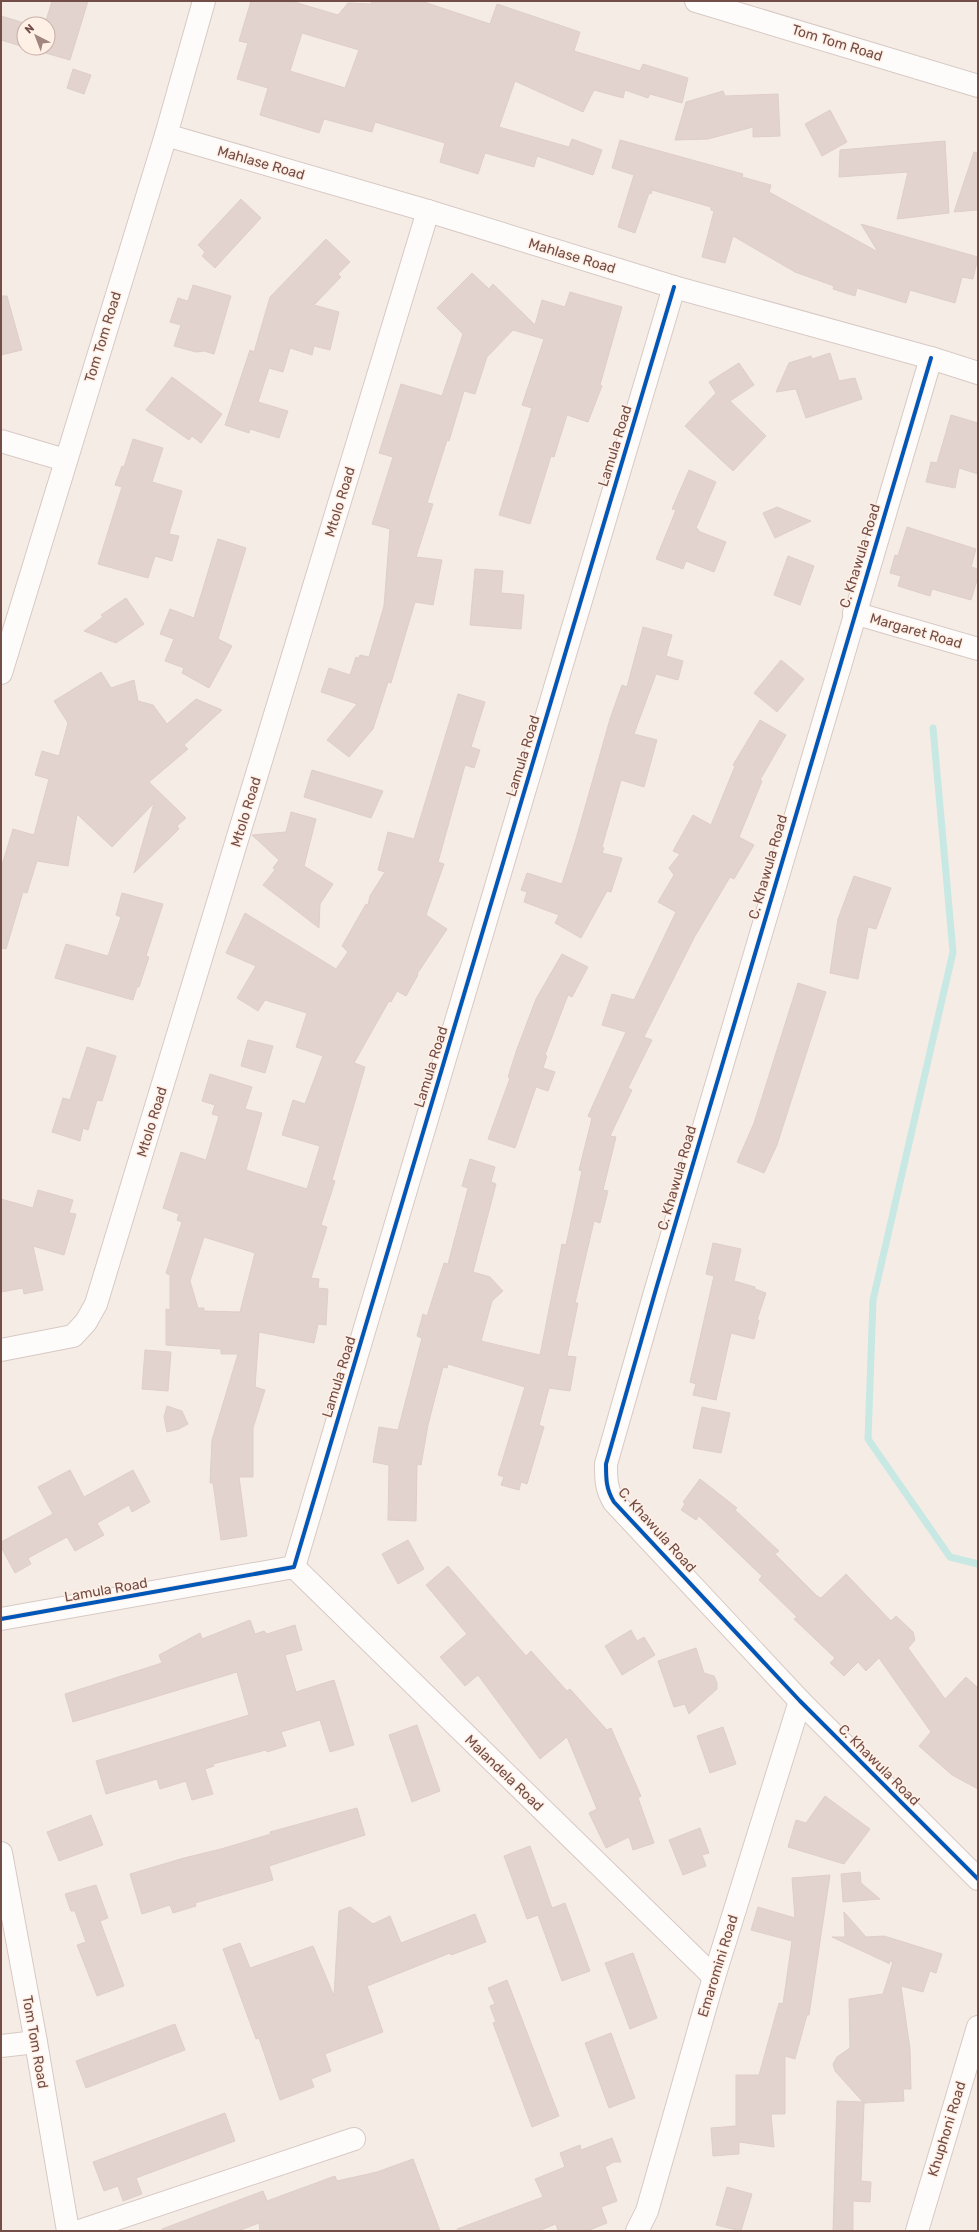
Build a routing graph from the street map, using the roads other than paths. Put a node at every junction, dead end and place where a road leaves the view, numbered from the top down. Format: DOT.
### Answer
graph roads {
  1 [pos="204,1"];
  2 [pos="696,1"];
  3 [pos="717,4"];
  4 [pos="978,86"];
  5 [pos="166,135"];
  6 [pos="428,211"];
  7 [pos="674,287"];
  8 [pos="932,358"];
  9 [pos="978,373"];
  10 [pos="1,441"];
  11 [pos="65,460"];
  12 [pos="854,613"];
  13 [pos="978,649"];
  14 [pos="1,673"];
  15 [pos="1,1350"];
  16 [pos="294,1567"];
  17 [pos="1,1619"];
  18 [pos="800,1701"];
  19 [pos="1,1853"];
  20 [pos="978,1879"];
  21 [pos="714,1977"];
  22 [pos="978,2027"];
  23 [pos="36,2042"];
  24 [pos="1,2046"];
  25 [pos="354,2138"];
  26 [pos="68,2231"];
  27 [pos="80,2231"];
  28 [pos="638,2231"];
  29 [pos="917,2231"];
  1 -- 5 [label="street, Tom Tom Road"];
  2 -- 3 [label="street, Tom Tom Road"];
  3 -- 4 [label="street, Tom Tom Road"];
  5 -- 6 [label="street, Mahlase Road"];
  5 -- 11 [label="street, Tom Tom Road"];
  6 -- 7 [label="street, Mahlase Road"];
  6 -- 15 [label="street, Mtolo Road"];
  7 -- 8 [label="street, Mahlase Road"];
  7 -- 16 [label="street, Lamula Road"];
  8 -- 9 [label="street, Mahlase Road"];
  8 -- 12 [label="street, C. Khawula Road"];
  10 -- 11 [label="street"];
  11 -- 14 [label="street, Tom Tom Road"];
  12 -- 13 [label="street, Margaret Road"];
  12 -- 18 [label="street, C. Khawula Road"];
  16 -- 17 [label="street, Lamula Road"];
  16 -- 21 [label="street, Malandela Road"];
  18 -- 20 [label="street, C. Khawula Road"];
  18 -- 21 [label="street, Emaromini Road"];
  19 -- 23 [label="street, Tom Tom Road"];
  21 -- 28 [label="street, Emaromini Road"];
  22 -- 29 [label="street, Khuphoni Road"];
  23 -- 24 [label="street"];
  23 -- 26 [label="street, Tom Tom Road"];
  25 -- 27 [label="street"];
}
